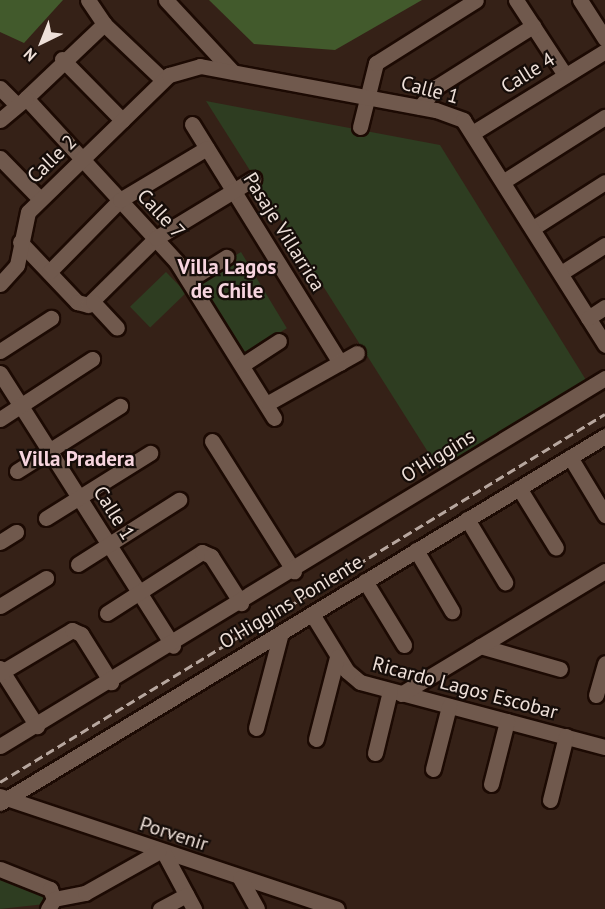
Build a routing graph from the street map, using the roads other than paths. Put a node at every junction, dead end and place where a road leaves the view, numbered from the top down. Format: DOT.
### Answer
graph roads {
  1 [pos="166,0"];
  2 [pos="476,0"];
  3 [pos="516,0"];
  4 [pos="580,0"];
  5 [pos="92,1"];
  6 [pos="104,24"];
  7 [pos="533,26"];
  8 [pos="605,39"];
  9 [pos="605,51"];
  10 [pos="62,59"];
  11 [pos="233,72"];
  12 [pos="565,75"];
  13 [pos="163,80"];
  14 [pos="0,88"];
  15 [pos="367,97"];
  16 [pos="21,101"];
  17 [pos="420,107"];
  18 [pos="605,117"];
  19 [pos="0,120"];
  20 [pos="122,120"];
  21 [pos="192,124"];
  22 [pos="360,127"];
  23 [pos="474,132"];
  24 [pos="207,148"];
  25 [pos="0,158"];
  26 [pos="81,160"];
  27 [pos="253,179"];
  28 [pos="504,181"];
  29 [pos="605,182"];
  30 [pos="233,190"];
  31 [pos="40,199"];
  32 [pos="120,200"];
  33 [pos="533,228"];
  34 [pos="156,238"];
  35 [pos="20,242"];
  36 [pos="605,245"];
  37 [pos="226,257"];
  38 [pos="49,272"];
  39 [pos="561,273"];
  40 [pos="189,280"];
  41 [pos="0,284"];
  42 [pos="93,302"];
  43 [pos="605,307"];
  44 [pos="51,318"];
  45 [pos="588,318"];
  46 [pos="117,328"];
  47 [pos="279,341"];
  48 [pos="605,345"];
  49 [pos="0,351"];
  50 [pos="357,354"];
  51 [pos="92,359"];
  52 [pos="340,363"];
  53 [pos="242,364"];
  54 [pos="0,373"];
  55 [pos="605,378"];
  56 [pos="268,403"];
  57 [pos="20,405"];
  58 [pos="120,406"];
  59 [pos="274,418"];
  60 [pos="0,419"];
  61 [pos="605,436"];
  62 [pos="212,441"];
  63 [pos="49,451"];
  64 [pos="150,453"];
  65 [pos="570,457"];
  66 [pos="17,471"];
  67 [pos="519,488"];
  68 [pos="79,498"];
  69 [pos="179,500"];
  70 [pos="605,515"];
  71 [pos="46,518"];
  72 [pos="467,519"];
  73 [pos="16,532"];
  74 [pos="0,543"];
  75 [pos="109,545"];
  76 [pos="556,548"];
  77 [pos="416,550"];
  78 [pos="78,564"];
  79 [pos="294,571"];
  80 [pos="603,577"];
  81 [pos="46,578"];
  82 [pos="365,581"];
  83 [pos="506,582"];
  84 [pos="139,592"];
  85 [pos="241,603"];
  86 [pos="0,606"];
  87 [pos="452,611"];
  88 [pos="107,613"];
  89 [pos="312,614"];
  90 [pos="281,633"];
  91 [pos="404,645"];
  92 [pos="172,646"];
  93 [pos="480,646"];
  94 [pos="338,657"];
  95 [pos="605,663"];
  96 [pos="560,669"];
  97 [pos="1,671"];
  98 [pos="111,682"];
  99 [pos="396,692"];
  100 [pos="596,696"];
  101 [pos="450,706"];
  102 [pos="507,721"];
  103 [pos="37,726"];
  104 [pos="256,728"];
  105 [pos="566,736"];
  106 [pos="316,739"];
  107 [pos="0,746"];
  108 [pos="605,747"];
  109 [pos="375,753"];
  110 [pos="433,769"];
  111 [pos="491,784"];
  112 [pos="1,800"];
  113 [pos="550,800"];
  114 [pos="161,852"];
  115 [pos="0,869"];
  116 [pos="240,878"];
  117 [pos="186,895"];
  118 [pos="51,904"];
  119 [pos="160,909"];
  120 [pos="194,909"];
  121 [pos="257,909"];
  122 [pos="337,909"];
  1 -- 11 [label="street"];
  2 -- 15 [label="street"];
  3 -- 7 [label="street"];
  4 -- 8 [label="street"];
  5 -- 6 [label="street"];
  6 -- 10 [label="street"];
  6 -- 13 [label="street"];
  7 -- 12 [label="street"];
  7 -- 17 [label="street"];
  9 -- 12 [label="street, Calle 4"];
  10 -- 16 [label="street"];
  10 -- 20 [label="street"];
  11 -- 13 [label="street, Calle 1"];
  11 -- 15 [label="street, Calle 1"];
  12 -- 23 [label="street, Calle 4"];
  13 -- 20 [label="street, Calle 2"];
  14 -- 16 [label="street, Calle 7"];
  15 -- 17 [label="street, Calle 1"];
  15 -- 22 [label="street"];
  16 -- 19 [label="street"];
  16 -- 26 [label="street, Calle 7"];
  17 -- 23 [label="street, Calle 1"];
  18 -- 28 [label="street"];
  20 -- 26 [label="street, Calle 2"];
  21 -- 24 [label="street, Pasaje Villarrica"];
  23 -- 28 [label="street, Calle 1"];
  24 -- 30 [label="street, Pasaje Villarrica"];
  24 -- 32 [label="street"];
  25 -- 31 [label="street"];
  26 -- 31 [label="street, Calle 2"];
  26 -- 32 [label="street, Calle 7"];
  27 -- 30 [label="street"];
  28 -- 33 [label="street, Calle 1"];
  29 -- 33 [label="street"];
  30 -- 34 [label="street"];
  30 -- 52 [label="street, Pasaje Villarrica"];
  31 -- 35 [label="street, Calle 2"];
  32 -- 34 [label="street, Calle 7"];
  32 -- 38 [label="street"];
  33 -- 39 [label="street, Calle 1"];
  34 -- 40 [label="street, Calle 7"];
  34 -- 42 [label="street"];
  35 -- 38 [label="street"];
  35 -- 41 [label="street, Calle 2"];
  36 -- 39 [label="street"];
  37 -- 40 [label="street"];
  38 -- 42 [label="street"];
  39 -- 45 [label="street, Calle 1"];
  40 -- 53 [label="street, Calle 7"];
  42 -- 46 [label="street"];
  43 -- 45 [label="street"];
  44 -- 49 [label="street"];
  45 -- 48 [label="street, Calle 1"];
  47 -- 53 [label="street"];
  50 -- 52 [label="street"];
  51 -- 57 [label="street"];
  52 -- 56 [label="street"];
  53 -- 56 [label="street, Calle 7"];
  54 -- 57 [label="street, Calle 1"];
  55 -- 79 [label="street, O'Higgins"];
  56 -- 59 [label="street, Calle 7"];
  57 -- 60 [label="street"];
  57 -- 63 [label="street, Calle 1"];
  58 -- 63 [label="street"];
  61 -- 65 [label="street, O'Higgins Poniente"];
  62 -- 79 [label="street"];
  63 -- 66 [label="street"];
  63 -- 68 [label="street, Calle 1"];
  64 -- 68 [label="street"];
  65 -- 67 [label="street, O'Higgins Poniente"];
  65 -- 70 [label="street"];
  67 -- 72 [label="street, O'Higgins Poniente"];
  67 -- 76 [label="street"];
  68 -- 71 [label="street"];
  68 -- 75 [label="street, Calle 1"];
  69 -- 75 [label="street"];
  72 -- 77 [label="street, O'Higgins Poniente"];
  72 -- 83 [label="street"];
  73 -- 74 [label="street"];
  75 -- 78 [label="street"];
  75 -- 84 [label="street, Calle 1"];
  77 -- 82 [label="street, O'Higgins Poniente"];
  77 -- 87 [label="street"];
  79 -- 85 [label="street, O'Higgins"];
  80 -- 93 [label="street"];
  81 -- 86 [label="street"];
  82 -- 89 [label="street, O'Higgins Poniente"];
  82 -- 91 [label="street"];
  84 -- 85 [label="street"];
  84 -- 88 [label="street"];
  84 -- 92 [label="street, Calle 1"];
  85 -- 92 [label="street, O'Higgins"];
  89 -- 90 [label="street, O'Higgins Poniente"];
  89 -- 94 [label="street, Ricardo Lagos Escobar"];
  90 -- 104 [label="street"];
  90 -- 112 [label="street, O'Higgins Poniente"];
  92 -- 98 [label="street, O'Higgins"];
  93 -- 96 [label="street"];
  93 -- 99 [label="street"];
  94 -- 99 [label="street, Ricardo Lagos Escobar"];
  94 -- 106 [label="street"];
  95 -- 100 [label="street"];
  97 -- 98 [label="street"];
  97 -- 103 [label="street"];
  98 -- 103 [label="street, O'Higgins"];
  99 -- 101 [label="street, Ricardo Lagos Escobar"];
  99 -- 109 [label="street"];
  101 -- 102 [label="street, Ricardo Lagos Escobar"];
  101 -- 110 [label="street"];
  102 -- 105 [label="street, Ricardo Lagos Escobar"];
  102 -- 111 [label="street"];
  103 -- 107 [label="street, O'Higgins"];
  105 -- 108 [label="street, Ricardo Lagos Escobar"];
  105 -- 113 [label="street"];
  112 -- 114 [label="street, Porvenir"];
  114 -- 116 [label="street, Porvenir"];
  114 -- 117 [label="street"];
  114 -- 118 [label="street"];
  115 -- 118 [label="street"];
  116 -- 121 [label="street"];
  116 -- 122 [label="street, Porvenir"];
  117 -- 119 [label="street"];
  117 -- 120 [label="street"];
}
